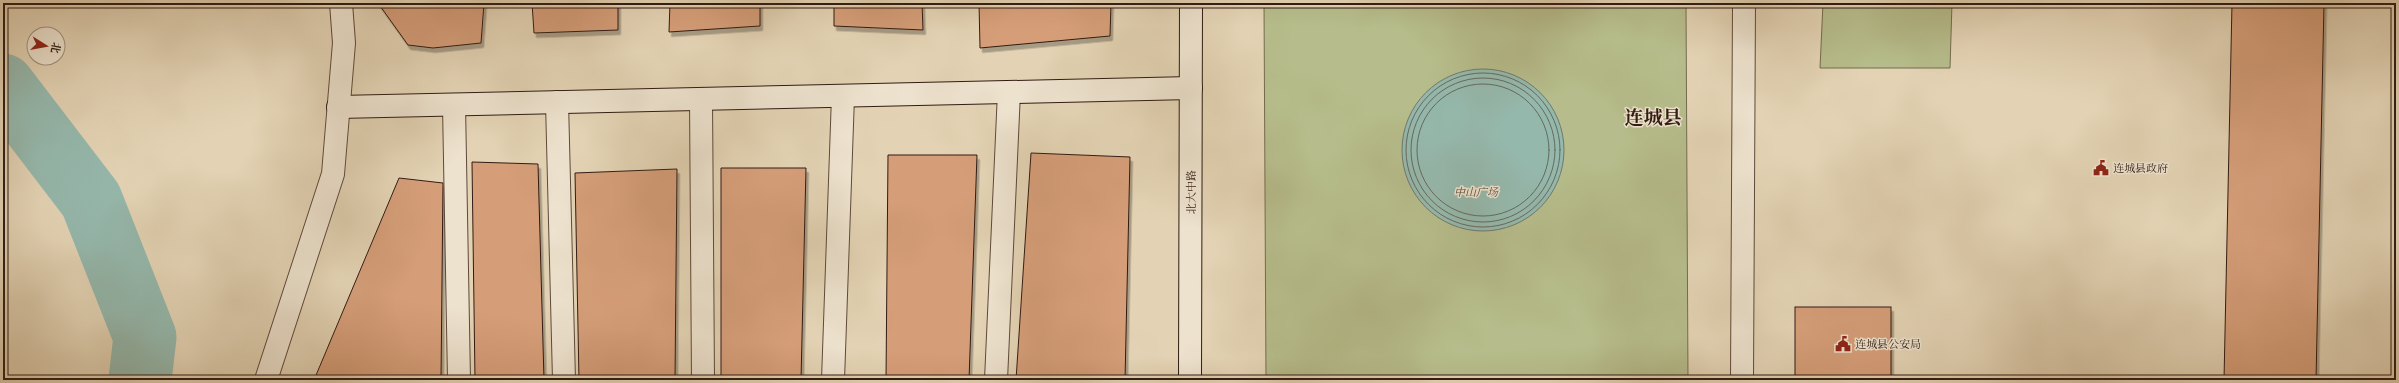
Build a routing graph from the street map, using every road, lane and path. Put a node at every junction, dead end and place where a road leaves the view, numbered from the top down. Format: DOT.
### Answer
graph roads {
  1 [pos="341,3"];
  2 [pos="1191,3"];
  3 [pos="1744,3"];
  4 [pos="1191,88"];
  5 [pos="1009,92"];
  6 [pos="843,96"];
  7 [pos="701,99"];
  8 [pos="557,102"];
  9 [pos="454,105"];
  10 [pos="338,107"];
  11 [pos="266,380"];
  12 [pos="460,380"];
  13 [pos="564,380"];
  14 [pos="703,380"];
  15 [pos="833,380"];
  16 [pos="996,380"];
  17 [pos="1190,380"];
  18 [pos="1742,380"];
  1 -- 10 [label="street"];
  2 -- 4 [label="street, 北大中路"];
  3 -- 18 [label="street"];
  4 -- 5 [label="street"];
  4 -- 17 [label="street, 北大中路"];
  5 -- 6 [label="street"];
  5 -- 16 [label="street"];
  6 -- 7 [label="street"];
  6 -- 15 [label="street"];
  7 -- 8 [label="street"];
  7 -- 14 [label="street"];
  8 -- 9 [label="street"];
  8 -- 13 [label="street"];
  9 -- 10 [label="street"];
  9 -- 12 [label="street"];
  10 -- 11 [label="street"];
}
